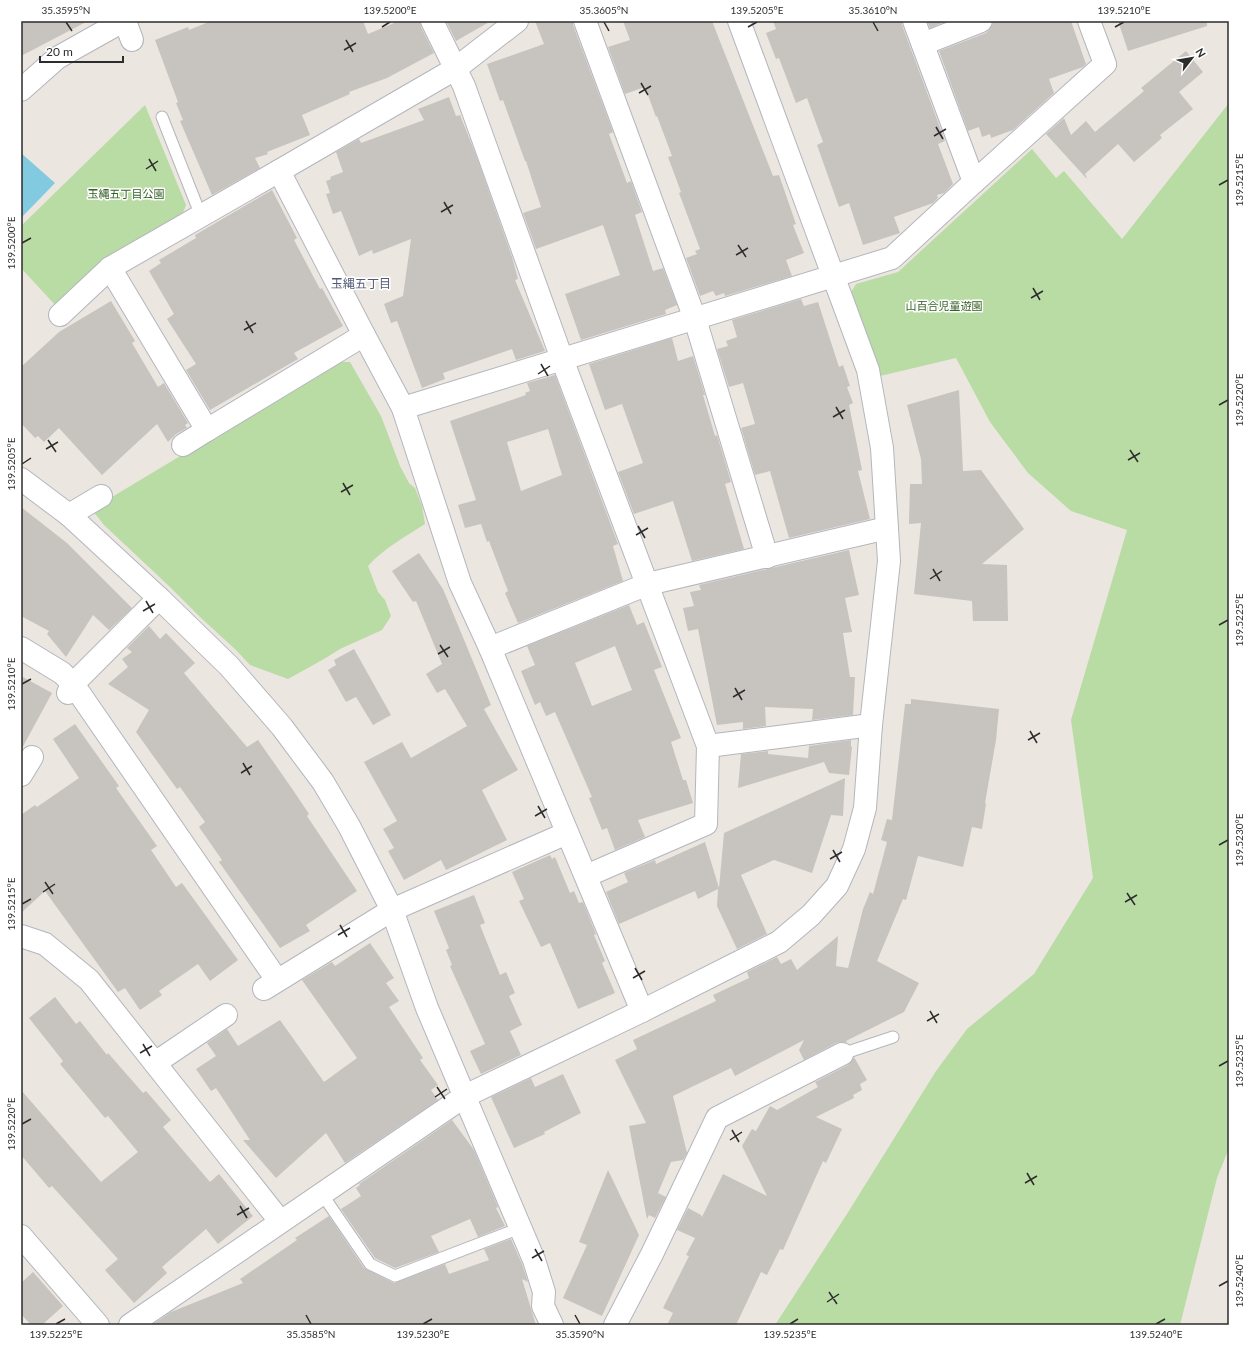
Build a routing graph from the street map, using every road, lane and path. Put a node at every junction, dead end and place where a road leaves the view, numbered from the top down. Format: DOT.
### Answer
graph roads {
  1 [pos="432,21"];
  2 [pos="517,21"];
  3 [pos="585,21"];
  4 [pos="739,21"];
  5 [pos="914,21"];
  6 [pos="981,21"];
  7 [pos="1089,21"];
  8 [pos="127,27"];
  9 [pos="923,44"];
  10 [pos="455,69"];
  11 [pos="21,90"];
  12 [pos="162,117"];
  13 [pos="279,171"];
  14 [pos="974,182"];
  15 [pos="201,216"];
  16 [pos="110,268"];
  17 [pos="834,276"];
  18 [pos="60,315"];
  19 [pos="695,319"];
  20 [pos="364,335"];
  21 [pos="562,359"];
  22 [pos="404,408"];
  23 [pos="207,430"];
  24 [pos="183,445"];
  25 [pos="21,479"];
  26 [pos="101,496"];
  27 [pos="69,515"];
  28 [pos="887,528"];
  29 [pos="767,557"];
  30 [pos="648,584"];
  31 [pos="159,598"];
  32 [pos="21,648"];
  33 [pos="490,648"];
  34 [pos="70,689"];
  35 [pos="872,726"];
  36 [pos="708,746"];
  37 [pos="567,833"];
  38 [pos="586,876"];
  39 [pos="392,910"];
  40 [pos="21,936"];
  41 [pos="642,1011"];
  42 [pos="226,1015"];
  43 [pos="893,1036"];
  44 [pos="842,1054"];
  45 [pos="155,1063"];
  46 [pos="465,1096"];
  47 [pos="322,1194"];
  48 [pos="280,1221"];
  49 [pos="520,1228"];
  50 [pos="21,1236"];
  51 [pos="98,1325"];
  52 [pos="130,1325"];
  53 [pos="552,1325"];
  54 [pos="615,1325"];
  1 -- 10 [label="street"];
  2 -- 10 [label="street"];
  3 -- 19 [label="street"];
  4 -- 17 [label="street"];
  5 -- 9 [label="street"];
  6 -- 9 [label="street"];
  7 -- 14 [label="street"];
  8 -- 11 [label="street"];
  9 -- 14 [label="street"];
  10 -- 13 [label="street"];
  10 -- 21 [label="street"];
  12 -- 15 [label="lane"];
  13 -- 15 [label="street"];
  13 -- 20 [label="street"];
  14 -- 17 [label="street"];
  15 -- 16 [label="street"];
  16 -- 18 [label="street"];
  16 -- 23 [label="street"];
  17 -- 19 [label="street"];
  17 -- 28 [label="street"];
  19 -- 21 [label="street"];
  19 -- 29 [label="street"];
  20 -- 22 [label="street"];
  20 -- 23 [label="street"];
  21 -- 22 [label="street"];
  21 -- 30 [label="street"];
  22 -- 33 [label="street"];
  23 -- 24 [label="street"];
  25 -- 27 [label="street"];
  26 -- 27 [label="street"];
  27 -- 31 [label="street"];
  28 -- 29 [label="street"];
  28 -- 35 [label="street"];
  29 -- 30 [label="street"];
  30 -- 33 [label="street"];
  30 -- 36 [label="street"];
  31 -- 34 [label="street"];
  31 -- 39 [label="street"];
  32 -- 34 [label="street"];
  33 -- 37 [label="street"];
  34 -- 39 [label="street"];
  35 -- 36 [label="street"];
  35 -- 41 [label="street"];
  36 -- 38 [label="street"];
  37 -- 38 [label="street"];
  37 -- 39 [label="street"];
  38 -- 41 [label="street"];
  39 -- 46 [label="street"];
  40 -- 45 [label="street"];
  41 -- 46 [label="street"];
  42 -- 45 [label="street"];
  43 -- 44 [label="lane"];
  44 -- 54 [label="street"];
  45 -- 48 [label="street"];
  46 -- 47 [label="street"];
  46 -- 49 [label="street"];
  47 -- 48 [label="street"];
  47 -- 49 [label="lane"];
  48 -- 52 [label="street"];
  49 -- 53 [label="street"];
  50 -- 51 [label="street"];
}
